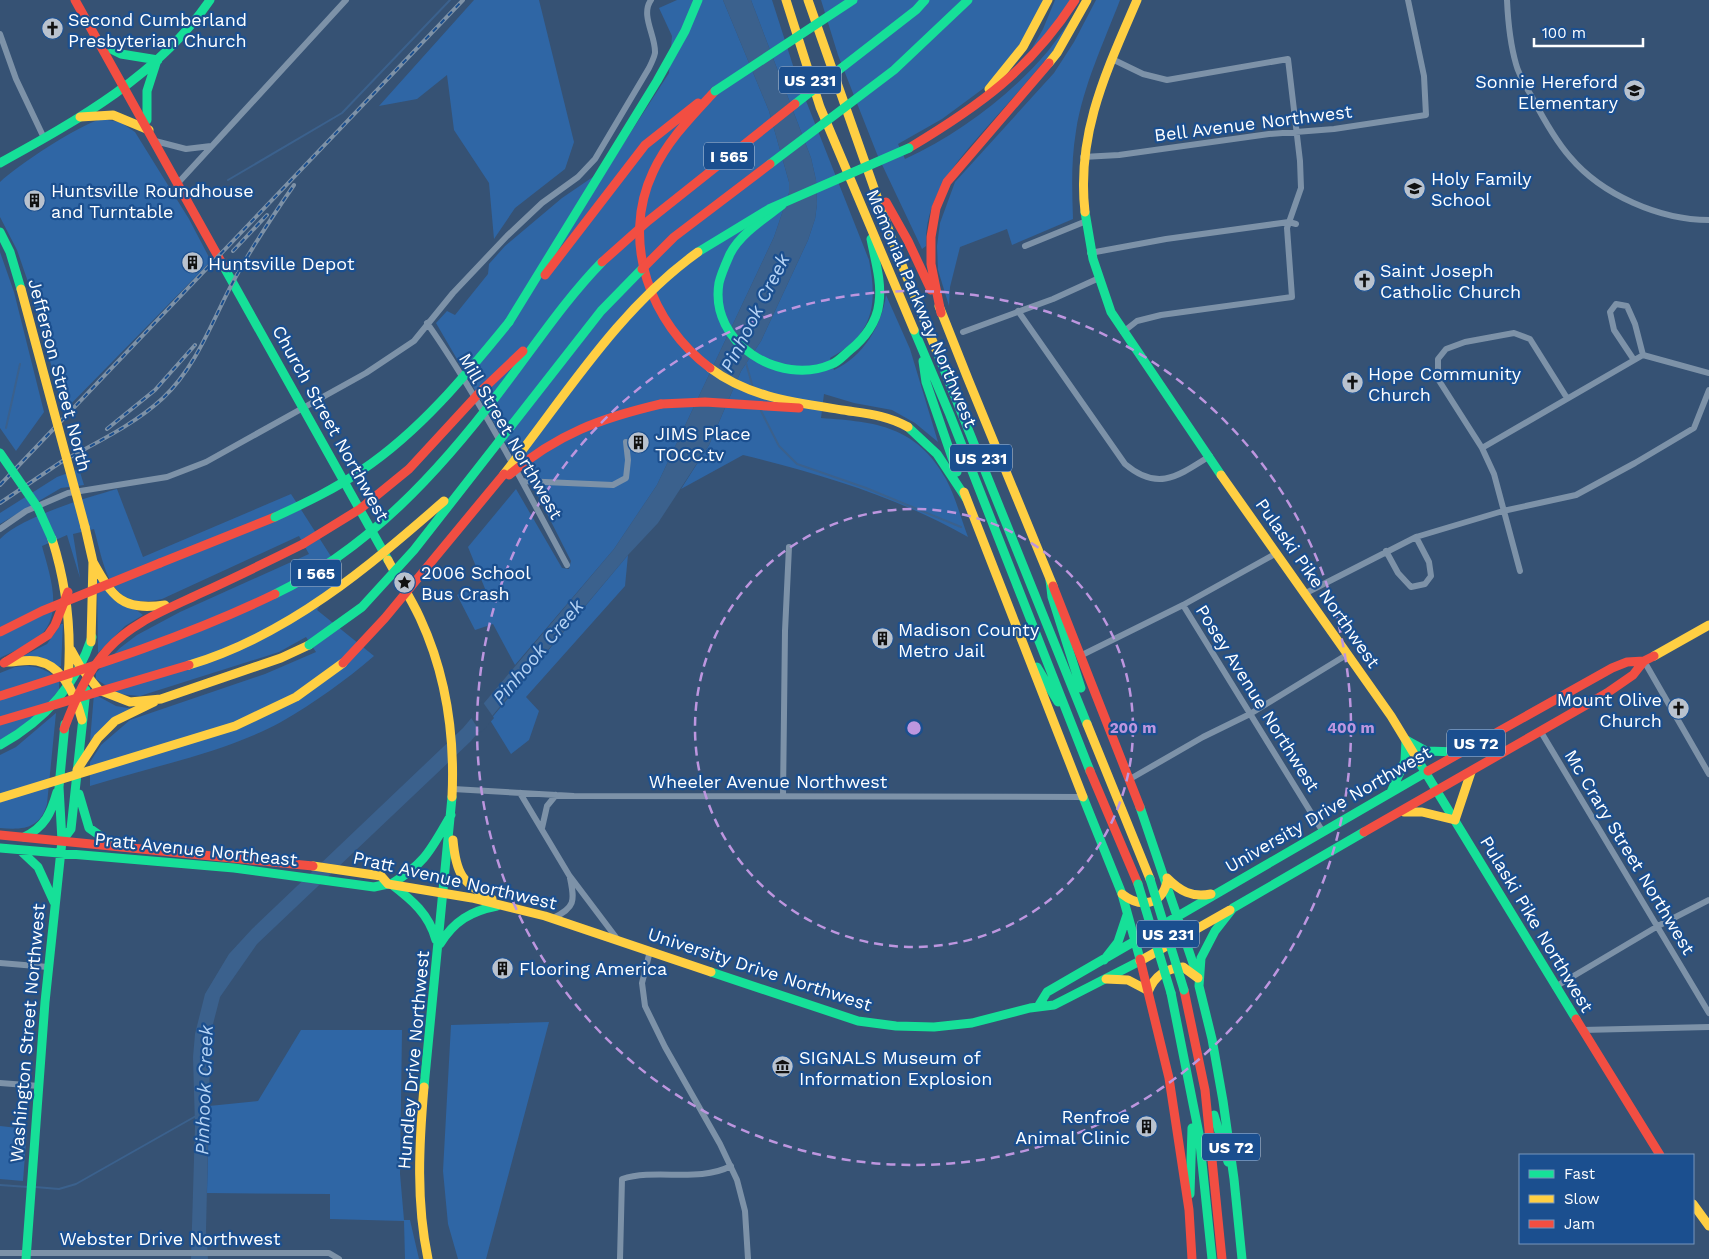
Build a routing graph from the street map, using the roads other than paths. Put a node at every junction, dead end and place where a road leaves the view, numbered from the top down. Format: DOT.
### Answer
graph roads {
  1 [pos="75,0"];
  2 [pos="210,0"];
  3 [pos="346,0"];
  4 [pos="651,0"];
  5 [pos="698,0"];
  6 [pos="786,0"];
  7 [pos="808,0"];
  8 [pos="853,0"];
  9 [pos="925,0"];
  10 [pos="968,0"];
  11 [pos="1048,0"];
  12 [pos="1074,0"];
  13 [pos="1086,0"];
  14 [pos="1137,0"];
  15 [pos="1408,0"];
  16 [pos="1506,0"];
  17 [pos="0,34"];
  18 [pos="100,43"];
  19 [pos="158,60"];
  20 [pos="1112,60"];
  21 [pos="124,85"];
  22 [pos="715,90"];
  23 [pos="77,117"];
  24 [pos="960,118"];
  25 [pos="149,130"];
  26 [pos="1296,131"];
  27 [pos="44,138"];
  28 [pos="155,141"];
  29 [pos="211,146"];
  30 [pos="22,151"];
  31 [pos="1083,157"];
  32 [pos="0,163"];
  33 [pos="0,172"];
  34 [pos="178,183"];
  35 [pos="875,185"];
  36 [pos="785,203"];
  37 [pos="1709,220"];
  38 [pos="1084,222"];
  39 [pos="1293,223"];
  40 [pos="870,228"];
  41 [pos="0,232"];
  42 [pos="1025,246"];
  43 [pos="1090,253"];
  44 [pos="1097,279"];
  45 [pos="1018,311"];
  46 [pos="941,312"];
  47 [pos="509,322"];
  48 [pos="427,323"];
  49 [pos="547,328"];
  50 [pos="962,332"];
  51 [pos="1123,332"];
  52 [pos="921,350"];
  53 [pos="1643,355"];
  54 [pos="1634,360"];
  55 [pos="1709,373"];
  56 [pos="1709,390"];
  57 [pos="1567,398"];
  58 [pos="303,406"];
  59 [pos="824,408"];
  60 [pos="626,442"];
  61 [pos="1482,448"];
  62 [pos="0,452"];
  63 [pos="1210,456"];
  64 [pos="483,460"];
  65 [pos="522,481"];
  66 [pos="489,493"];
  67 [pos="966,498"];
  68 [pos="1503,511"];
  69 [pos="85,527"];
  70 [pos="0,529"];
  71 [pos="1416,537"];
  72 [pos="789,547"];
  73 [pos="1386,551"];
  74 [pos="1275,554"];
  75 [pos="93,562"];
  76 [pos="567,565"];
  77 [pos="1520,570"];
  78 [pos="1050,580"];
  79 [pos="68,592"];
  80 [pos="1304,594"];
  81 [pos="184,601"];
  82 [pos="1183,605"];
  83 [pos="1709,625"];
  84 [pos="0,632"];
  85 [pos="92,637"];
  86 [pos="1021,639"];
  87 [pos="71,650"];
  88 [pos="1348,654"];
  89 [pos="1082,655"];
  90 [pos="1644,662"];
  91 [pos="3,664"];
  92 [pos="81,668"];
  93 [pos="88,677"];
  94 [pos="68,686"];
  95 [pos="0,696"];
  96 [pos="161,699"];
  97 [pos="74,700"];
  98 [pos="1250,714"];
  99 [pos="82,720"];
  100 [pos="0,721"];
  101 [pos="64,729"];
  102 [pos="1091,729"];
  103 [pos="1075,730"];
  104 [pos="1541,732"];
  105 [pos="1406,740"];
  106 [pos="0,745"];
  107 [pos="1460,752"];
  108 [pos="77,770"];
  109 [pos="1426,772"];
  110 [pos="1471,772"];
  111 [pos="1709,774"];
  112 [pos="1130,779"];
  113 [pos="59,787"];
  114 [pos="77,787"];
  115 [pos="453,789"];
  116 [pos="1437,792"];
  117 [pos="520,793"];
  118 [pos="1390,793"];
  119 [pos="556,795"];
  120 [pos="783,796"];
  121 [pos="1083,797"];
  122 [pos="0,798"];
  123 [pos="452,812"];
  124 [pos="1399,812"];
  125 [pos="1455,820"];
  126 [pos="542,828"];
  127 [pos="1322,832"];
  128 [pos="0,835"];
  129 [pos="23,837"];
  130 [pos="62,841"];
  131 [pos="118,846"];
  132 [pos="0,848"];
  133 [pos="17,850"];
  134 [pos="61,852"];
  135 [pos="283,862"];
  136 [pos="570,875"];
  137 [pos="1167,878"];
  138 [pos="389,884"];
  139 [pos="1217,892"];
  140 [pos="444,893"];
  141 [pos="1122,894"];
  142 [pos="1709,900"];
  143 [pos="54,905"];
  144 [pos="504,905"];
  145 [pos="1233,908"];
  146 [pos="1127,914"];
  147 [pos="1179,916"];
  148 [pos="553,918"];
  149 [pos="1658,926"];
  150 [pos="1185,936"];
  151 [pos="618,940"];
  152 [pos="1135,941"];
  153 [pos="438,948"];
  154 [pos="650,951"];
  155 [pos="1104,960"];
  156 [pos="1140,961"];
  157 [pos="0,963"];
  158 [pos="48,967"];
  159 [pos="1198,978"];
  160 [pos="1106,979"];
  161 [pos="1555,987"];
  162 [pos="1148,992"];
  163 [pos="1039,1005"];
  164 [pos="1709,1013"];
  165 [pos="1709,1027"];
  166 [pos="1582,1030"];
  167 [pos="0,1083"];
  168 [pos="39,1086"];
  169 [pos="1190,1088"];
  170 [pos="1205,1090"];
  171 [pos="1659,1154"];
  172 [pos="731,1166"];
  173 [pos="1235,1179"];
  174 [pos="1694,1205"];
  175 [pos="1189,1210"];
  176 [pos="1709,1226"];
  177 [pos="0,1254"];
  178 [pos="26,1256"];
  179 [pos="217,1256"];
  180 [pos="255,1256"];
  181 [pos="339,1259"];
  182 [pos="428,1259"];
  183 [pos="620,1259"];
  184 [pos="748,1259"];
  185 [pos="1192,1259"];
  186 [pos="1212,1259"];
  187 [pos="1222,1259"];
  188 [pos="1242,1259"];
  1 -- 18 [label="main road, Church Street Northwest"];
  2 -- 19 [label="main road"];
  3 -- 29 [label="street"];
  4 -- 48 [label="street"];
  5 -- 47 [label="main road"];
  6 -- 40 [label="main road, Memorial Parkway Northwest / US 231"];
  7 -- 35 [label="main road, Memorial Parkway Northwest / US 231"];
  8 -- 22 [label="main road, bridge"];
  9 -- 49 [label="main road, I 565, bridge"];
  10 -- 64 [label="main road, I 565, bridge"];
  11 -- 24 [label="main road"];
  12 -- 24 [label="main road"];
  13 -- 46 [label="main road"];
  14 -- 20 [label="main road, Pulaski Pike Northwest"];
  15 -- 26 [label="street, Bell Avenue Northwest"];
  16 -- 37 [label="street"];
  17 -- 27 [label="street"];
  18 -- 19 [label="main road"];
  18 -- 21 [label="main road, Church Street Northwest"];
  19 -- 21 [label="main road"];
  19 -- 25 [label="main road"];
  20 -- 26 [label="street"];
  20 -- 31 [label="main road, Pulaski Pike Northwest"];
  21 -- 23 [label="main road"];
  21 -- 25 [label="main road, Church Street Northwest"];
  22 -- 47 [label="main road"];
  22 -- 59 [label="main road, bridge"];
  23 -- 25 [label="main road"];
  23 -- 27 [label="main road"];
  24 -- 36 [label="main road, bridge"];
  25 -- 28 [label="main road, Church Street Northwest"];
  26 -- 31 [label="street, Bell Avenue Northwest"];
  26 -- 39 [label="street"];
  27 -- 30 [label="main road"];
  28 -- 29 [label="street"];
  28 -- 34 [label="main road, Church Street Northwest"];
  29 -- 34 [label="street"];
  30 -- 32 [label="main road"];
  30 -- 33 [label="main road"];
  31 -- 38 [label="main road, Pulaski Pike Northwest"];
  34 -- 58 [label="main road, Church Street Northwest"];
  35 -- 46 [label="main road"];
  35 -- 102 [label="main road, Memorial Parkway Northwest / US 231"];
  36 -- 40 [label="main road"];
  36 -- 66 [label="main road, bridge"];
  38 -- 42 [label="street"];
  38 -- 43 [label="main road, Pulaski Pike Northwest"];
  39 -- 43 [label="street"];
  39 -- 51 [label="street"];
  40 -- 52 [label="main road, Memorial Parkway Northwest / US 231"];
  41 -- 69 [label="main road, Jefferson Street North, bridge"];
  43 -- 44 [label="main road, Pulaski Pike Northwest"];
  44 -- 45 [label="street"];
  44 -- 51 [label="main road, Pulaski Pike Northwest"];
  45 -- 50 [label="street"];
  45 -- 63 [label="street"];
  46 -- 78 [label="main road"];
  47 -- 84 [label="main road, bridge"];
  48 -- 58 [label="street"];
  48 -- 65 [label="street, Mill Street Northwest"];
  49 -- 81 [label="main road, bridge"];
  49 -- 95 [label="main road, I 565, bridge"];
  51 -- 63 [label="main road, Pulaski Pike Northwest"];
  52 -- 67 [label="main road"];
  52 -- 103 [label="main road, Memorial Parkway Northwest / US 231"];
  53 -- 54 [label="street"];
  53 -- 54 [label="street"];
  53 -- 55 [label="street"];
  54 -- 57 [label="street"];
  56 -- 68 [label="street"];
  57 -- 61 [label="street"];
  57 -- 61 [label="street"];
  58 -- 70 [label="street"];
  58 -- 115 [label="main road, Church Street Northwest"];
  59 -- 66 [label="main road, bridge"];
  59 -- 67 [label="main road"];
  60 -- 65 [label="street"];
  61 -- 68 [label="street"];
  62 -- 79 [label="main road, Washington Street Northwest, bridge"];
  63 -- 74 [label="main road, Pulaski Pike Northwest"];
  64 -- 96 [label="main road, bridge"];
  64 -- 100 [label="main road, I 565, bridge"];
  65 -- 76 [label="street, Mill Street Northwest"];
  66 -- 122 [label="main road, bridge"];
  67 -- 86 [label="main road"];
  68 -- 71 [label="street"];
  68 -- 77 [label="street"];
  69 -- 75 [label="main road, Washington Street Northwest"];
  71 -- 73 [label="street"];
  71 -- 73 [label="street"];
  72 -- 120 [label="street"];
  73 -- 80 [label="street"];
  74 -- 80 [label="main road, Pulaski Pike Northwest"];
  74 -- 82 [label="street"];
  75 -- 81 [label="main road"];
  75 -- 85 [label="main road, Washington Street Northwest"];
  78 -- 89 [label="main road"];
  78 -- 102 [label="main road"];
  79 -- 87 [label="main road, Washington Street Northwest"];
  79 -- 91 [label="main road"];
  80 -- 88 [label="main road, Pulaski Pike Northwest"];
  81 -- 93 [label="main road"];
  82 -- 89 [label="street"];
  82 -- 98 [label="street, Posey Avenue Northwest"];
  83 -- 90 [label="main road, University Drive Northwest / US 72"];
  85 -- 92 [label="main road"];
  85 -- 93 [label="main road, Washington Street Northwest"];
  86 -- 103 [label="main road"];
  86 -- 121 [label="main road"];
  87 -- 92 [label="main road"];
  87 -- 94 [label="main road, Washington Street Northwest"];
  88 -- 98 [label="street"];
  88 -- 105 [label="main road, Pulaski Pike Northwest"];
  89 -- 112 [label="main road"];
  90 -- 104 [label="main road, University Drive Northwest / US 72"];
  90 -- 107 [label="main road, University Drive Northwest / US 72"];
  90 -- 111 [label="street"];
  91 -- 94 [label="main road"];
  92 -- 93 [label="main road"];
  92 -- 94 [label="main road"];
  93 -- 96 [label="main road"];
  93 -- 97 [label="main road"];
  93 -- 99 [label="main road, Washington Street Northwest"];
  94 -- 97 [label="main road"];
  94 -- 101 [label="main road, Washington Street Northwest"];
  94 -- 106 [label="main road"];
  96 -- 108 [label="main road"];
  97 -- 99 [label="main road"];
  97 -- 101 [label="main road"];
  98 -- 112 [label="street"];
  98 -- 127 [label="street, Posey Avenue Northwest"];
  99 -- 108 [label="main road, Washington Street Northwest"];
  101 -- 113 [label="main road, Washington Street Northwest"];
  102 -- 170 [label="main road, Memorial Parkway Northwest / US 231, bridge"];
  103 -- 169 [label="main road, Memorial Parkway Northwest / US 231, bridge"];
  104 -- 110 [label="main road, University Drive Northwest / US 72"];
  104 -- 149 [label="street, Mc Crary Street Northwest"];
  105 -- 107 [label="main road"];
  105 -- 109 [label="main road, Pulaski Pike Northwest"];
  105 -- 118 [label="main road"];
  107 -- 109 [label="main road, University Drive Northwest / US 72"];
  108 -- 114 [label="main road, Washington Street Northwest"];
  109 -- 116 [label="main road, Pulaski Pike Northwest"];
  109 -- 118 [label="main road, University Drive Northwest / US 72"];
  110 -- 116 [label="main road, University Drive Northwest / US 72"];
  110 -- 125 [label="main road"];
  112 -- 137 [label="main road"];
  113 -- 129 [label="main road"];
  113 -- 130 [label="main road, Washington Street Northwest"];
  114 -- 130 [label="main road, Washington Street Northwest"];
  114 -- 131 [label="main road"];
  115 -- 117 [label="street, Wheeler Avenue Northwest"];
  115 -- 123 [label="main road, Church Street Northwest"];
  116 -- 124 [label="main road, University Drive Northwest / US 72"];
  116 -- 125 [label="main road, Pulaski Pike Northwest"];
  117 -- 119 [label="street, Wheeler Avenue Northwest"];
  117 -- 126 [label="street"];
  118 -- 127 [label="main road, University Drive Northwest / US 72"];
  119 -- 120 [label="street, Wheeler Avenue Northwest"];
  119 -- 126 [label="street"];
  120 -- 121 [label="street, Wheeler Avenue Northwest"];
  121 -- 141 [label="main road"];
  123 -- 138 [label="main road"];
  123 -- 140 [label="main road, Church Street Northwest"];
  123 -- 144 [label="main road"];
  124 -- 125 [label="main road"];
  124 -- 145 [label="main road, University Drive Northwest / US 72"];
  125 -- 161 [label="main road, Pulaski Pike Northwest"];
  126 -- 136 [label="street"];
  127 -- 139 [label="main road, University Drive Northwest / US 72"];
  128 -- 129 [label="main road, Pratt Avenue Northeast"];
  129 -- 130 [label="main road, Pratt Avenue Northeast"];
  130 -- 131 [label="main road, Pratt Avenue Northeast"];
  130 -- 134 [label="main road, Washington Street Northwest"];
  131 -- 135 [label="main road, Pratt Avenue Northeast"];
  132 -- 133 [label="main road, Pratt Avenue Northeast"];
  133 -- 134 [label="main road, Pratt Avenue Northeast"];
  133 -- 143 [label="main road"];
  134 -- 138 [label="main road, Pratt Avenue Northeast"];
  134 -- 143 [label="main road, Washington Street Northwest"];
  135 -- 138 [label="main road, Pratt Avenue Northwest"];
  136 -- 148 [label="street"];
  136 -- 151 [label="street"];
  137 -- 139 [label="main road"];
  137 -- 141 [label="main road"];
  137 -- 147 [label="main road"];
  138 -- 140 [label="main road, Pratt Avenue Northwest"];
  138 -- 153 [label="main road"];
  139 -- 147 [label="main road, University Drive Northwest / US 72"];
  140 -- 144 [label="main road, Pratt Avenue Northwest"];
  140 -- 153 [label="main road, Hundley Drive Northwest"];
  141 -- 146 [label="main road"];
  142 -- 149 [label="street"];
  143 -- 158 [label="main road, Washington Street Northwest"];
  144 -- 148 [label="main road, Pratt Avenue Northwest"];
  144 -- 153 [label="main road"];
  145 -- 150 [label="main road, University Drive Northwest / US 72"];
  145 -- 159 [label="main road, US 72"];
  146 -- 152 [label="main road"];
  146 -- 155 [label="main road"];
  147 -- 150 [label="main road"];
  147 -- 152 [label="main road, University Drive Northwest / US 72"];
  148 -- 151 [label="main road, Pratt Avenue Northwest"];
  149 -- 161 [label="street"];
  149 -- 164 [label="street, Mc Crary Street Northwest"];
  150 -- 156 [label="main road, University Drive Northwest / US 72"];
  150 -- 159 [label="main road"];
  151 -- 154 [label="main road, University Drive Northwest"];
  152 -- 155 [label="main road, University Drive Northwest"];
  152 -- 156 [label="main road, US 72"];
  153 -- 182 [label="main road, Hundley Drive Northwest"];
  154 -- 163 [label="main road, University Drive Northwest"];
  154 -- 172 [label="street"];
  155 -- 163 [label="main road, University Drive Northwest"];
  156 -- 160 [label="main road, University Drive Northwest"];
  156 -- 162 [label="main road, US 72"];
  157 -- 158 [label="street"];
  158 -- 168 [label="main road, Washington Street Northwest"];
  159 -- 162 [label="main road"];
  159 -- 173 [label="main road, US 72"];
  160 -- 162 [label="main road"];
  160 -- 163 [label="main road, University Drive Northwest"];
  161 -- 166 [label="main road, Pulaski Pike Northwest"];
  162 -- 175 [label="main road, US 72"];
  165 -- 166 [label="street"];
  166 -- 171 [label="main road, Pulaski Pike Northwest"];
  167 -- 168 [label="street"];
  168 -- 178 [label="main road, Washington Street Northwest"];
  169 -- 175 [label="main road"];
  169 -- 186 [label="main road, Memorial Parkway Northwest / US 231"];
  170 -- 173 [label="main road"];
  170 -- 187 [label="main road, Memorial Parkway Northwest / US 231"];
  172 -- 183 [label="street"];
  172 -- 184 [label="street"];
  173 -- 188 [label="main road, US 72"];
  174 -- 176 [label="main road"];
  175 -- 185 [label="main road, US 72"];
  177 -- 178 [label="street, Webster Drive Northwest"];
  178 -- 179 [label="street, Webster Drive Northwest"];
  179 -- 180 [label="street, Webster Drive Northwest"];
  180 -- 181 [label="street, Webster Drive Northwest"];
}
